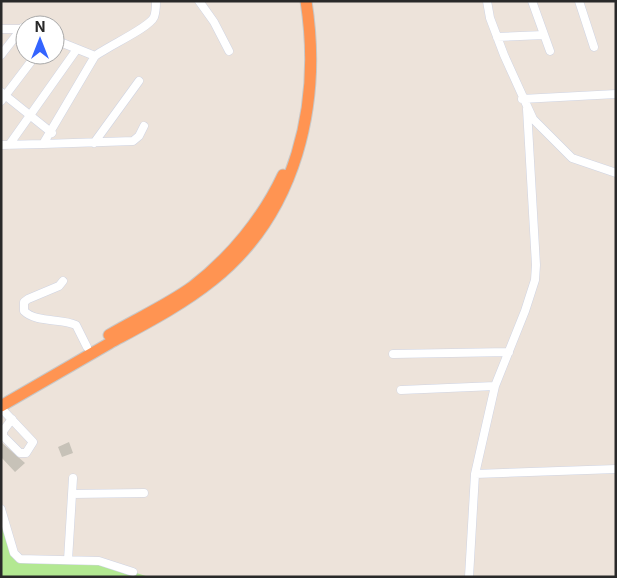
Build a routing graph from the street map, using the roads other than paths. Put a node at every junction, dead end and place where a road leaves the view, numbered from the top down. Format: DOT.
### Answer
graph roads {
  1 [pos="156,1"];
  2 [pos="199,1"];
  3 [pos="298,1"];
  4 [pos="306,1"];
  5 [pos="487,1"];
  6 [pos="532,1"];
  7 [pos="579,1"];
  8 [pos="1,29"];
  9 [pos="15,29"];
  10 [pos="544,35"];
  11 [pos="497,37"];
  12 [pos="15,38"];
  13 [pos="65,44"];
  14 [pos="594,48"];
  15 [pos="77,49"];
  16 [pos="229,51"];
  17 [pos="550,51"];
  18 [pos="1,55"];
  19 [pos="95,56"];
  20 [pos="28,65"];
  21 [pos="139,81"];
  22 [pos="616,94"];
  23 [pos="3,96"];
  24 [pos="522,99"];
  25 [pos="527,109"];
  26 [pos="30,115"];
  27 [pos="144,126"];
  28 [pos="52,133"];
  29 [pos="94,143"];
  30 [pos="43,144"];
  31 [pos="5,145"];
  32 [pos="616,173"];
  33 [pos="63,281"];
  34 [pos="87,347"];
  35 [pos="509,352"];
  36 [pos="393,354"];
  37 [pos="495,386"];
  38 [pos="401,390"];
  39 [pos="1,398"];
  40 [pos="1,407"];
  41 [pos="12,419"];
  42 [pos="616,469"];
  43 [pos="475,474"];
  44 [pos="73,478"];
  45 [pos="144,493"];
  46 [pos="72,494"];
  47 [pos="1,509"];
  48 [pos="68,560"];
  49 [pos="132,572"];
  50 [pos="469,577"];
  1 -- 19 [label="street"];
  2 -- 16 [label="street"];
  3 -- 34 [label="highway"];
  4 -- 40 [label="highway"];
  5 -- 11 [label="street"];
  6 -- 10 [label="street"];
  7 -- 14 [label="street"];
  8 -- 9 [label="street"];
  10 -- 11 [label="street"];
  10 -- 17 [label="street"];
  11 -- 24 [label="street"];
  12 -- 18 [label="street"];
  13 -- 15 [label="street"];
  15 -- 19 [label="street"];
  15 -- 26 [label="street"];
  19 -- 28 [label="street"];
  20 -- 23 [label="street"];
  21 -- 29 [label="street"];
  22 -- 24 [label="street"];
  23 -- 26 [label="street"];
  24 -- 25 [label="street"];
  25 -- 32 [label="street"];
  25 -- 35 [label="street"];
  26 -- 28 [label="street"];
  26 -- 31 [label="street"];
  27 -- 29 [label="street"];
  28 -- 30 [label="street"];
  29 -- 30 [label="street"];
  30 -- 31 [label="street"];
  33 -- 34 [label="street"];
  34 -- 39 [label="highway"];
  35 -- 36 [label="street"];
  35 -- 37 [label="street"];
  37 -- 38 [label="street"];
  37 -- 43 [label="street"];
  40 -- 41 [label="street"];
  41 -- 41 [label="street"];
  42 -- 43 [label="street"];
  43 -- 50 [label="street"];
  44 -- 46 [label="street"];
  45 -- 46 [label="street"];
  46 -- 48 [label="street"];
  47 -- 48 [label="street"];
  48 -- 49 [label="street"];
}
